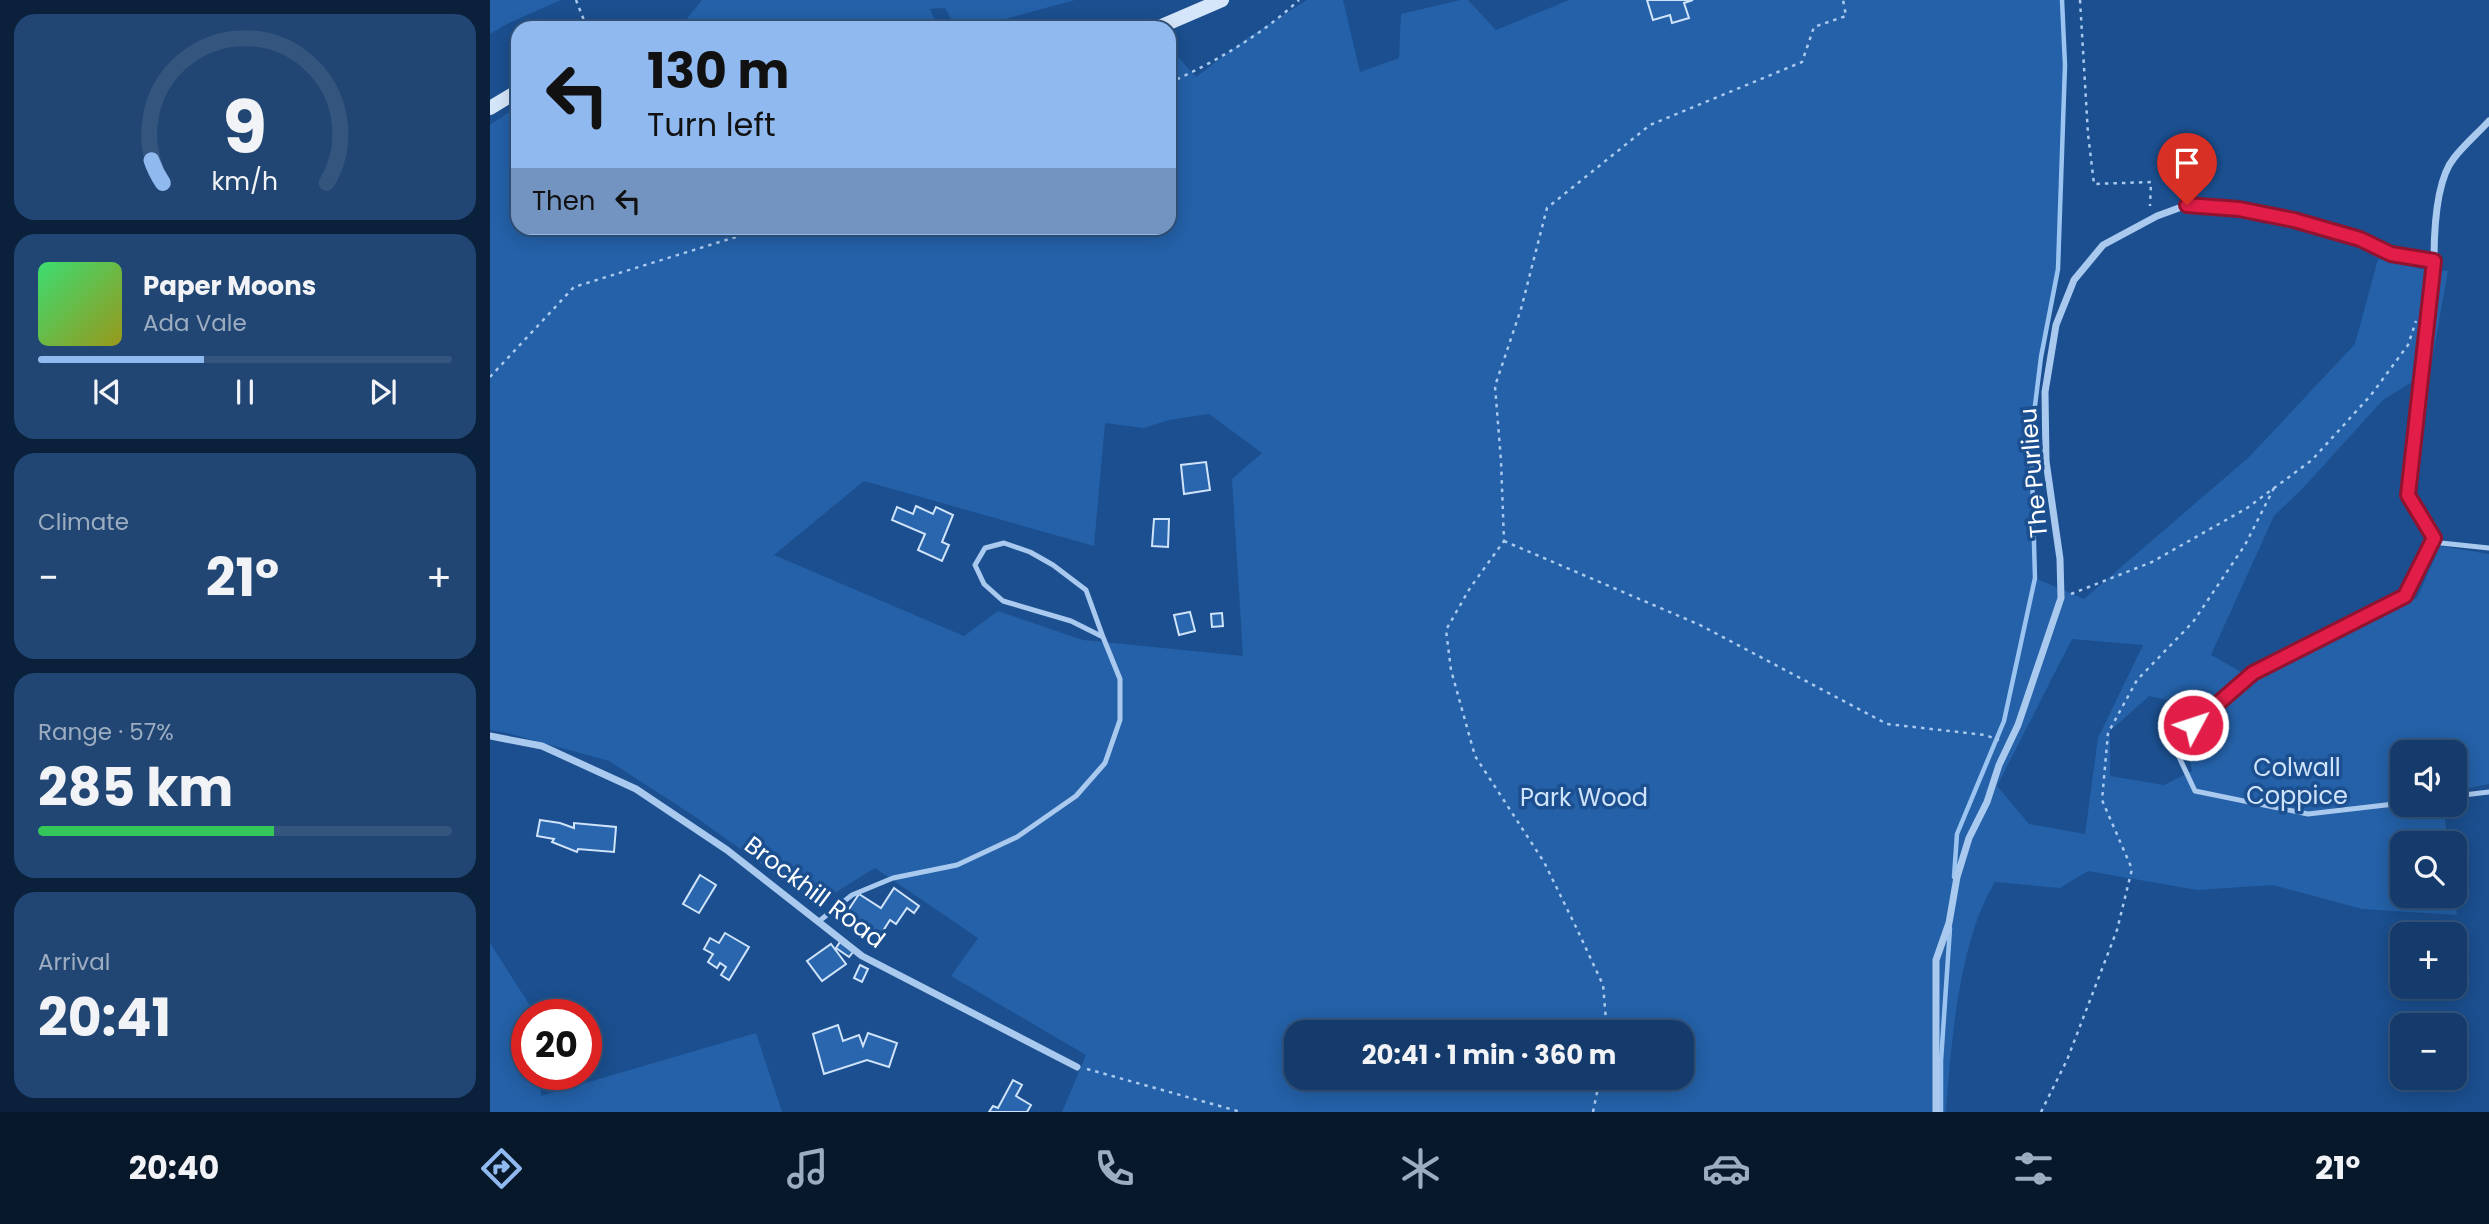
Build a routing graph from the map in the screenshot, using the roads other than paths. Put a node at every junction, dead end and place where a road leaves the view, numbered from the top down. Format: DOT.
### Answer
graph roads {
  1 [pos="1222,0"];
  2 [pos="1173,21"];
  3 [pos="511,95"];
  4 [pos="490,108"];
  5 [pos="2489,121"];
  6 [pos="2434,261"];
  7 [pos="2434,538"];
  8 [pos="2489,548"];
  9 [pos="1103,637"];
  10 [pos="490,736"];
  11 [pos="2489,792"];
  12 [pos="2467,795"];
  13 [pos="2390,805"];
  14 [pos="818,922"];
  15 [pos="1077,1066"];
  16 [pos="1936,1112"];
  1 -- 2 [label="main road"];
  3 -- 4 [label="main road"];
  5 -- 6 [label="street"];
  6 -- 7 [label="lane"];
  6 -- 16 [label="street, The Purlieu"];
  7 -- 8 [label="lane"];
  7 -- 13 [label="lane"];
  9 -- 9 [label="lane"];
  9 -- 14 [label="lane"];
  10 -- 14 [label="street, Brockhill Road"];
  11 -- 12 [label="lane"];
  14 -- 15 [label="street, Brockhill Road"];
}
